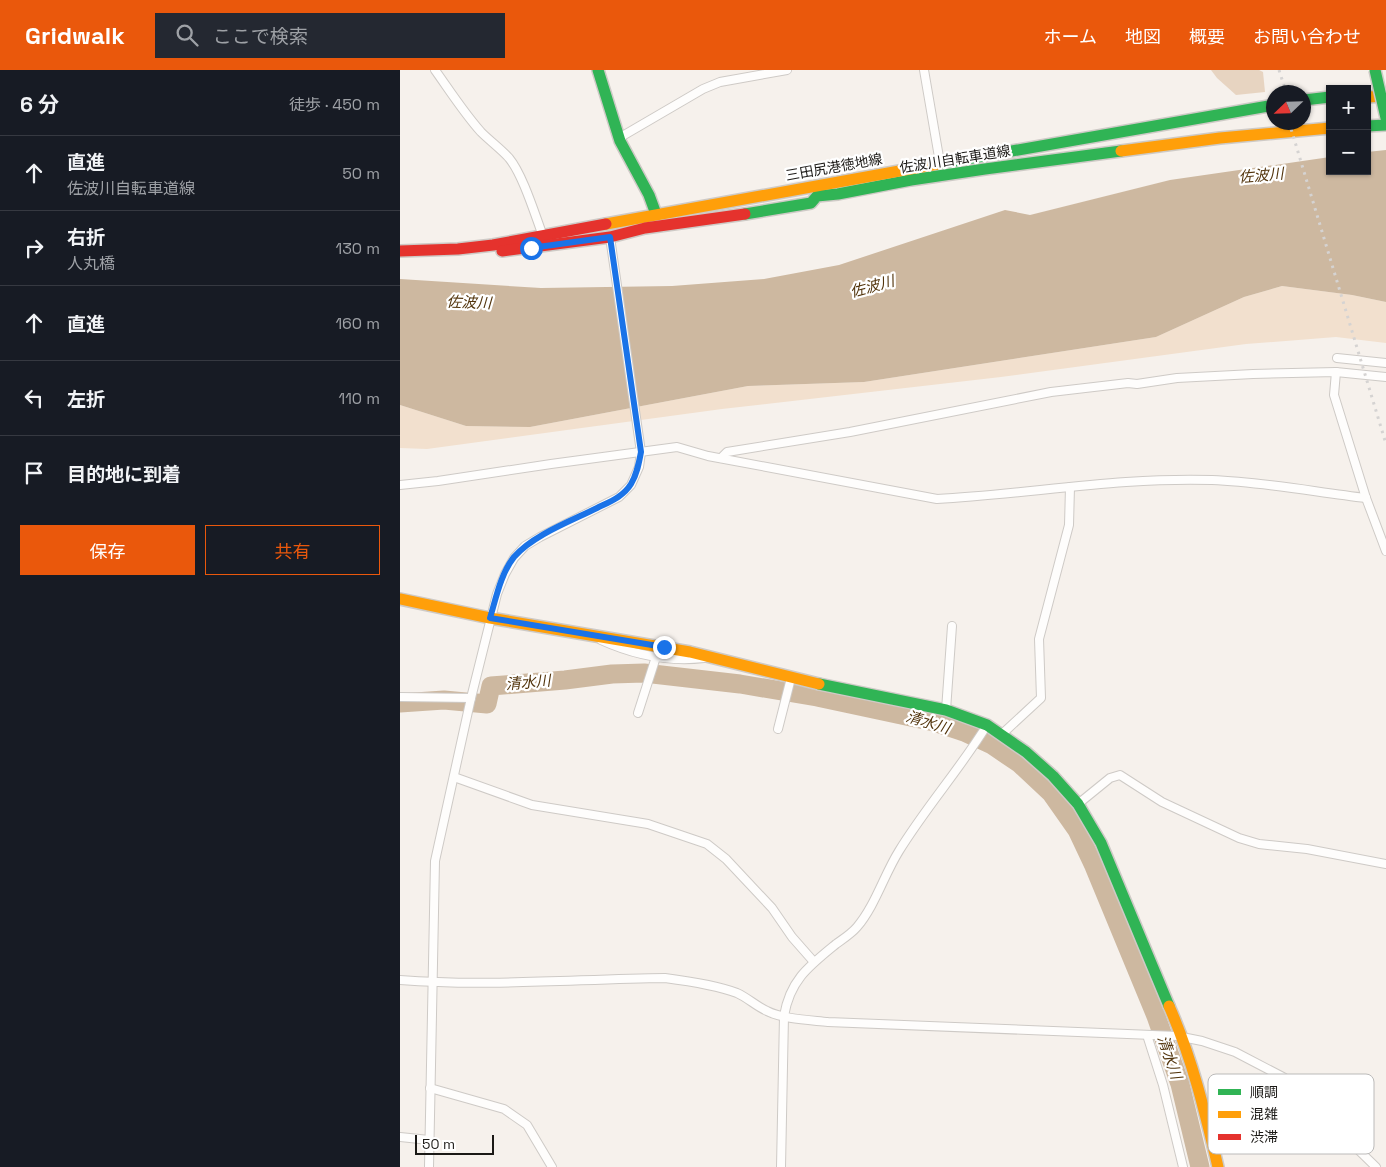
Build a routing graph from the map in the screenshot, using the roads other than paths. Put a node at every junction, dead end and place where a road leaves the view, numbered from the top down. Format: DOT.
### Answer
graph roads {
  1 [pos="435,70"];
  2 [pos="598,70"];
  3 [pos="787,70"];
  4 [pos="924,70"];
  5 [pos="1375,70"];
  6 [pos="748,73"];
  7 [pos="1386,96"];
  8 [pos="1326,97"];
  9 [pos="1371,97"];
  10 [pos="1311,99"];
  11 [pos="1266,106"];
  12 [pos="1386,118"];
  13 [pos="1386,125"];
  14 [pos="1371,126"];
  15 [pos="1326,128"];
  16 [pos="619,138"];
  17 [pos="940,163"];
  18 [pos="817,191"];
  19 [pos="656,214"];
  20 [pos="543,236"];
  21 [pos="610,242"];
  22 [pos="498,248"];
  23 [pos="400,251"];
  24 [pos="1337,358"];
  25 [pos="1386,363"];
  26 [pos="1336,372"];
  27 [pos="1386,377"];
  28 [pos="641,452"];
  29 [pos="721,458"];
  30 [pos="400,485"];
  31 [pos="1070,487"];
  32 [pos="1366,498"];
  33 [pos="1386,552"];
  34 [pos="400,599"];
  35 [pos="490,618"];
  36 [pos="952,626"];
  37 [pos="593,636"];
  38 [pos="656,657"];
  39 [pos="712,657"];
  40 [pos="791,678"];
  41 [pos="400,697"];
  42 [pos="471,698"];
  43 [pos="946,710"];
  44 [pos="638,713"];
  45 [pos="986,728"];
  46 [pos="778,729"];
  47 [pos="1001,735"];
  48 [pos="454,777"];
  49 [pos="1078,804"];
  50 [pos="1386,864"];
  51 [pos="814,962"];
  52 [pos="400,980"];
  53 [pos="432,983"];
  54 [pos="784,1016"];
  55 [pos="1150,1035"];
  56 [pos="1180,1037"];
  57 [pos="1277,1074"];
  58 [pos="430,1088"];
  59 [pos="1208,1125"];
  60 [pos="400,1137"];
  61 [pos="429,1140"];
  62 [pos="1215,1154"];
  63 [pos="1361,1154"];
  64 [pos="428,1167"];
  65 [pos="552,1167"];
  66 [pos="781,1167"];
  67 [pos="1183,1167"];
  68 [pos="1218,1167"];
  69 [pos="1376,1167"];
  1 -- 20 [label="street"];
  2 -- 16 [label="main road"];
  3 -- 6 [label="street"];
  4 -- 17 [label="street"];
  5 -- 12 [label="main road, bridge"];
  6 -- 16 [label="street"];
  7 -- 9 [label="main road"];
  8 -- 10 [label="main road"];
  11 -- 17 [label="main road, 三田尻港徳地線"];
  13 -- 14 [label="main road"];
  15 -- 18 [label="main road, 佐波川自転車道線"];
  16 -- 19 [label="main road"];
  17 -- 18 [label="main road, 三田尻港徳地線"];
  18 -- 19 [label="main road, 三田尻港徳地線"];
  18 -- 21 [label="main road, 佐波川自転車道線"];
  19 -- 20 [label="main road, 三田尻港徳地線"];
  20 -- 22 [label="main road, 三田尻港徳地線"];
  21 -- 22 [label="main road, 佐波川自転車道線"];
  21 -- 28 [label="street"];
  22 -- 23 [label="main road, 三田尻港徳地線"];
  24 -- 25 [label="street"];
  26 -- 27 [label="street"];
  26 -- 29 [label="street"];
  26 -- 32 [label="street"];
  28 -- 29 [label="street"];
  28 -- 30 [label="street"];
  28 -- 35 [label="street"];
  29 -- 31 [label="street"];
  31 -- 32 [label="street"];
  31 -- 47 [label="street"];
  32 -- 33 [label="street"];
  34 -- 35 [label="main road"];
  35 -- 37 [label="main road"];
  35 -- 42 [label="street"];
  36 -- 43 [label="street"];
  37 -- 38 [label="street"];
  37 -- 39 [label="main road"];
  38 -- 39 [label="street"];
  38 -- 44 [label="street"];
  39 -- 40 [label="main road"];
  40 -- 43 [label="main road"];
  40 -- 46 [label="street"];
  41 -- 42 [label="street"];
  42 -- 48 [label="street"];
  43 -- 45 [label="main road"];
  45 -- 47 [label="main road"];
  45 -- 51 [label="street"];
  47 -- 49 [label="main road"];
  48 -- 51 [label="street"];
  48 -- 53 [label="street"];
  49 -- 50 [label="street"];
  49 -- 56 [label="main road"];
  51 -- 54 [label="street"];
  52 -- 53 [label="street"];
  53 -- 54 [label="street"];
  53 -- 58 [label="street"];
  54 -- 55 [label="street"];
  54 -- 66 [label="street"];
  55 -- 56 [label="street"];
  55 -- 67 [label="street"];
  56 -- 57 [label="street"];
  56 -- 59 [label="main road"];
  58 -- 61 [label="street"];
  58 -- 65 [label="street"];
  60 -- 61 [label="street"];
  61 -- 64 [label="street"];
  62 -- 68 [label="main road"];
  63 -- 69 [label="street"];
}
